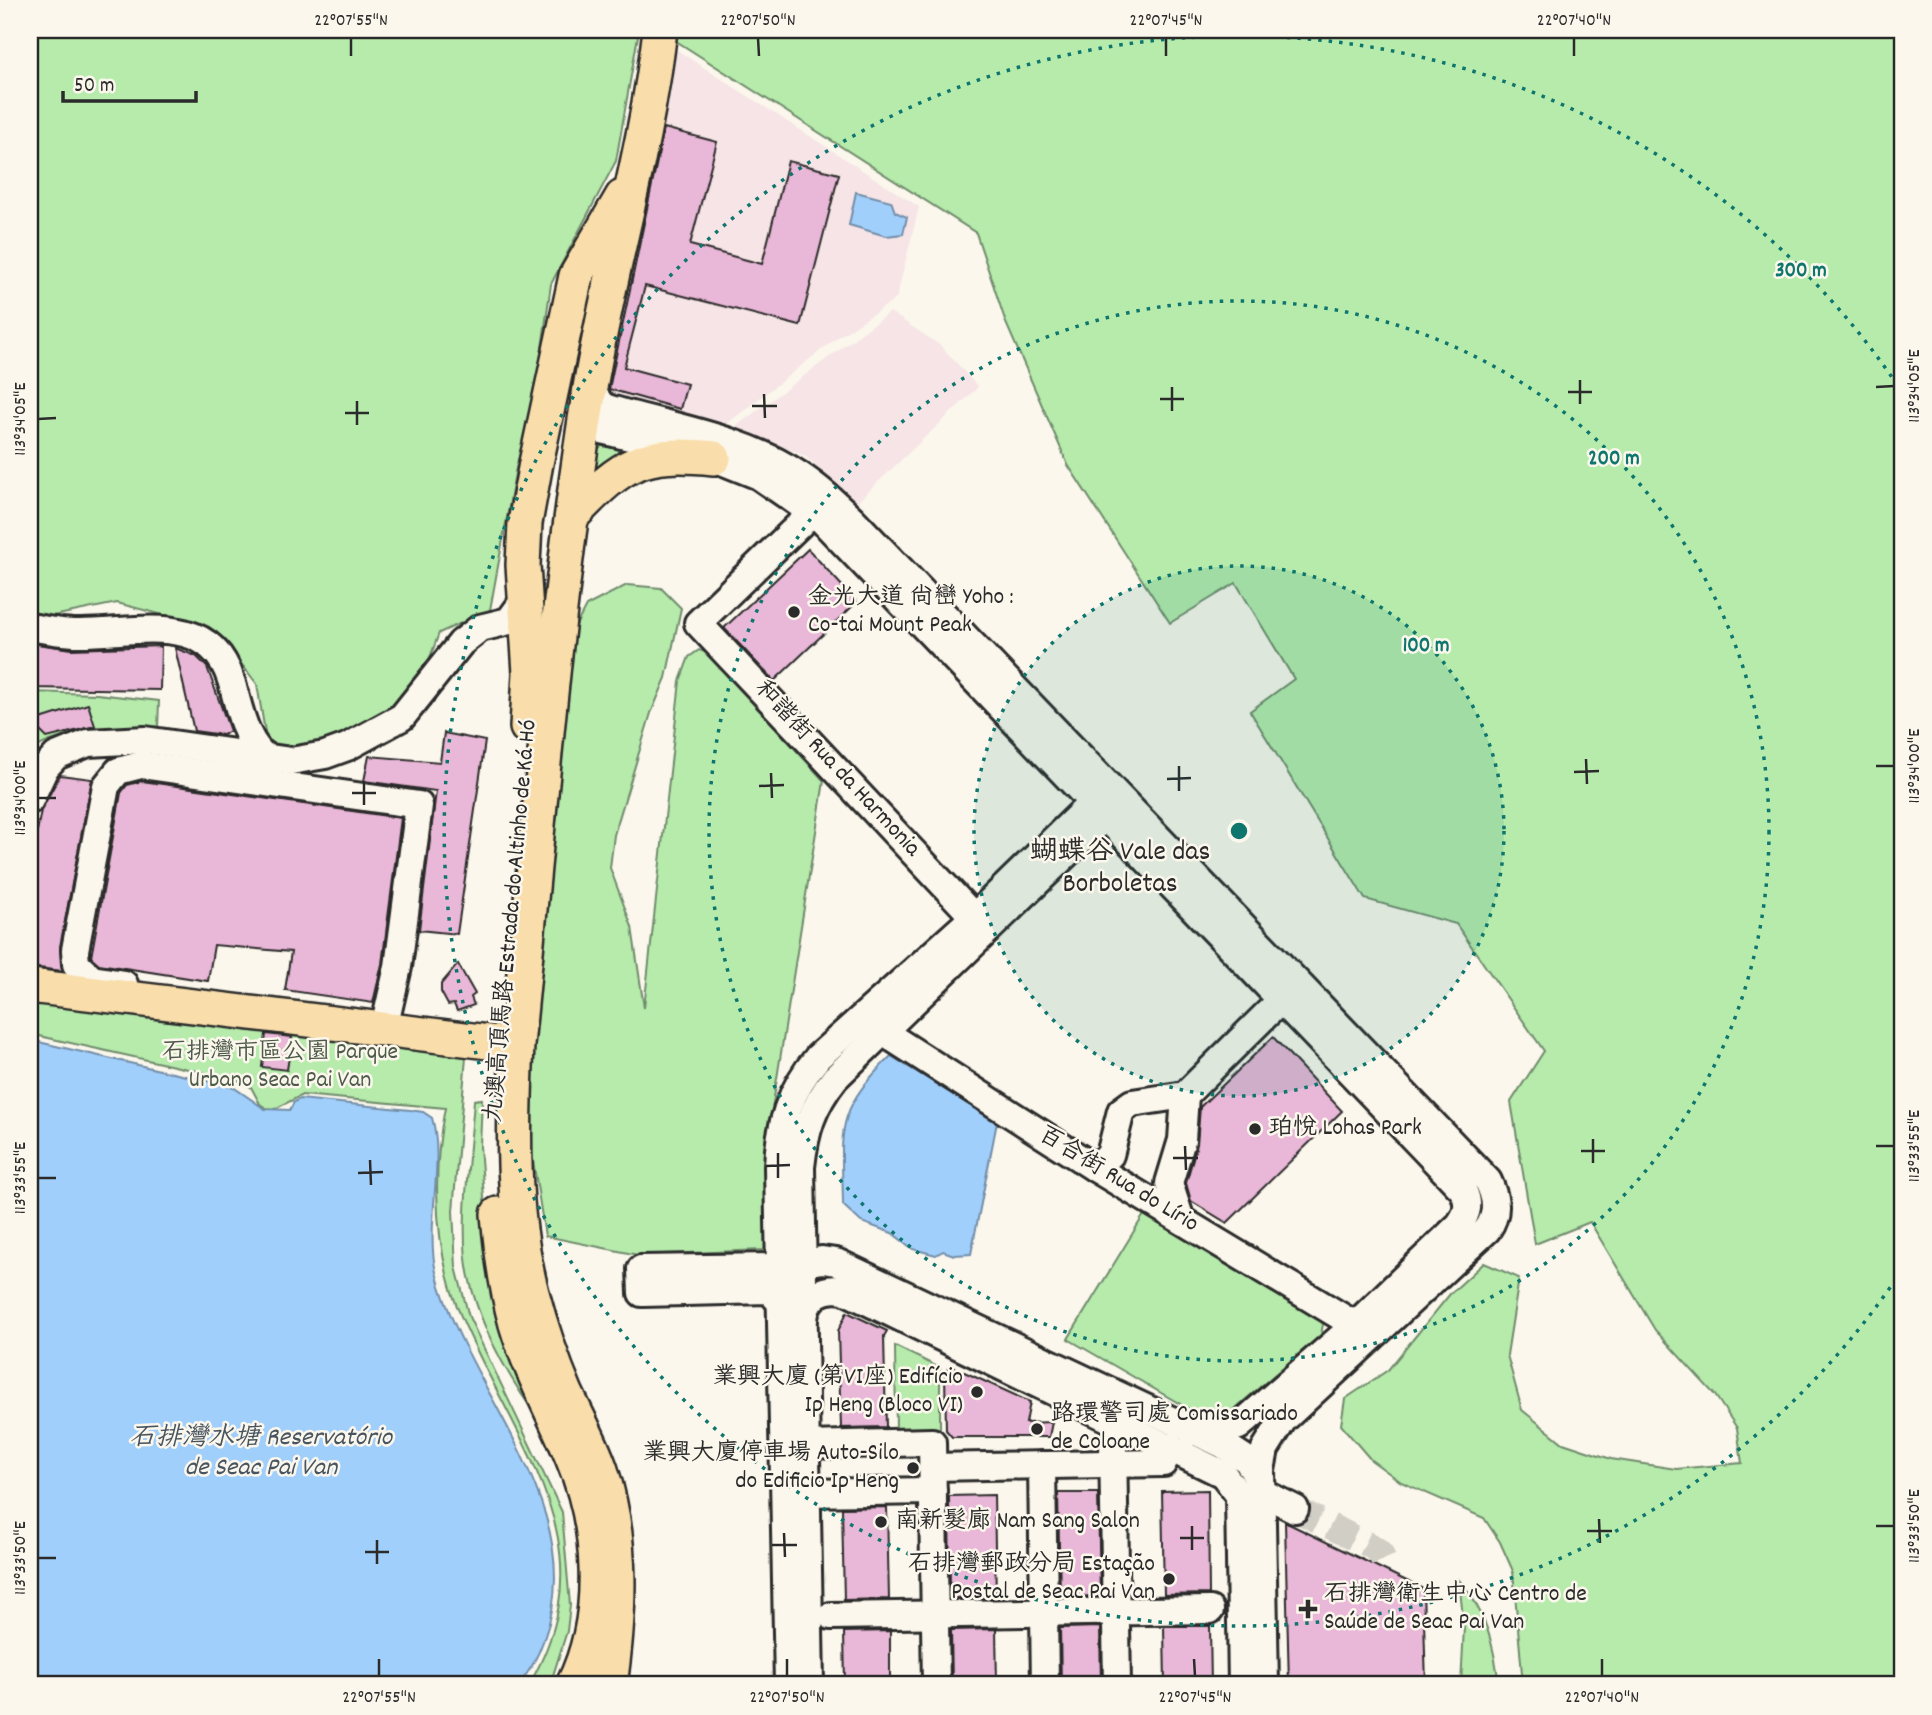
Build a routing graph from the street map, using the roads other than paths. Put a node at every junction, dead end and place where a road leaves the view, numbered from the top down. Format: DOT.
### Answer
graph roads {
  1 [pos="660,30"];
  2 [pos="641,159"];
  3 [pos="608,292"];
  4 [pos="565,328"];
  5 [pos="590,389"];
  6 [pos="585,426"];
  7 [pos="714,458"];
  8 [pos="820,505"];
  9 [pos="574,514"];
  10 [pos="525,528"];
  11 [pos="525,599"];
  12 [pos="30,627"];
  13 [pos="240,742"];
  14 [pos="85,744"];
  15 [pos="106,786"];
  16 [pos="30,800"];
  17 [pos="1107,802"];
  18 [pos="974,917"];
  19 [pos="30,986"];
  20 [pos="1281,1000"];
  21 [pos="386,1023"];
  22 [pos="883,1032"];
  23 [pos="497,1043"];
  24 [pos="1185,1095"];
  25 [pos="1095,1168"];
  26 [pos="1180,1217"];
  27 [pos="802,1221"];
  28 [pos="791,1265"];
  29 [pos="847,1267"];
  30 [pos="781,1303"];
  31 [pos="803,1321"];
  32 [pos="1355,1325"];
  33 [pos="1181,1440"];
  34 [pos="806,1445"];
  35 [pos="1113,1453"];
  36 [pos="1042,1465"];
  37 [pos="933,1479"];
  38 [pos="1261,1488"];
  39 [pos="806,1493"];
  40 [pos="1295,1509"];
  41 [pos="1210,1610"];
  42 [pos="1116,1611"];
  43 [pos="1044,1612"];
  44 [pos="935,1614"];
  45 [pos="831,1616"];
  46 [pos="573,1685"];
  47 [pos="610,1685"];
  48 [pos="788,1685"];
  49 [pos="810,1685"];
  50 [pos="936,1685"];
  51 [pos="1045,1685"];
  52 [pos="1117,1685"];
  53 [pos="1242,1685"];
  54 [pos="1265,1685"];
  1 -- 2 [label="main road, 九澳高頂馬路 Estrada do Altinho de Ká Hó"];
  2 -- 3 [label="main road, 九澳高頂馬路 Estrada do Altinho de Ká Hó"];
  2 -- 4 [label="main road, 九澳高頂馬路 Estrada do Altinho de Ká Hó"];
  3 -- 4 [label="main road"];
  3 -- 5 [label="main road, 九澳高頂馬路 Estrada do Altinho de Ká Hó"];
  4 -- 10 [label="main road, 九澳高頂馬路 Estrada do Altinho de Ká Hó"];
  5 -- 6 [label="main road, 九澳高頂馬路 Estrada do Altinho de Ká Hó"];
  5 -- 8 [label="street"];
  6 -- 7 [label="street"];
  6 -- 9 [label="main road, 九澳高頂馬路 Estrada do Altinho de Ká Hó"];
  6 -- 10 [label="main road"];
  7 -- 8 [label="street"];
  7 -- 9 [label="main road"];
  8 -- 17 [label="street"];
  8 -- 18 [label="street, 和諧街 Rua da Harmonia"];
  9 -- 47 [label="main road, 九澳高頂馬路 Estrada do Altinho de Ká Hó"];
  10 -- 11 [label="main road, 九澳高頂馬路 Estrada do Altinho de Ká Hó"];
  11 -- 13 [label="street"];
  11 -- 23 [label="main road, 九澳高頂馬路 Estrada do Altinho de Ká Hó"];
  12 -- 13 [label="street"];
  13 -- 14 [label="street"];
  14 -- 15 [label="street"];
  14 -- 16 [label="street"];
  15 -- 21 [label="street"];
  15 -- 21 [label="street"];
  17 -- 18 [label="street"];
  17 -- 20 [label="street"];
  17 -- 22 [label="street"];
  17 -- 38 [label="street"];
  18 -- 28 [label="street"];
  19 -- 21 [label="main road"];
  20 -- 24 [label="street"];
  20 -- 32 [label="street"];
  21 -- 23 [label="main road"];
  22 -- 25 [label="street, 百合街 Rua do Lírio"];
  22 -- 27 [label="street"];
  23 -- 46 [label="main road, 九澳高頂馬路 Estrada do Altinho de Ká Hó"];
  24 -- 25 [label="street"];
  24 -- 26 [label="street"];
  25 -- 26 [label="street, 百合街 Rua do Lírio"];
  26 -- 32 [label="street, 百合街 Rua do Lírio"];
  27 -- 28 [label="street"];
  27 -- 29 [label="street"];
  28 -- 29 [label="street"];
  28 -- 30 [label="street"];
  28 -- 30 [label="street"];
  28 -- 31 [label="street"];
  29 -- 33 [label="street"];
  30 -- 48 [label="street"];
  31 -- 33 [label="street"];
  31 -- 34 [label="street"];
  32 -- 33 [label="street"];
  33 -- 35 [label="street"];
  33 -- 38 [label="street"];
  33 -- 53 [label="street"];
  34 -- 37 [label="street"];
  34 -- 39 [label="street"];
  35 -- 36 [label="street"];
  35 -- 42 [label="street"];
  36 -- 37 [label="street"];
  36 -- 43 [label="street"];
  37 -- 39 [label="street"];
  37 -- 44 [label="street"];
  38 -- 40 [label="street"];
  38 -- 54 [label="street"];
  39 -- 49 [label="street"];
  41 -- 42 [label="street"];
  42 -- 43 [label="street"];
  42 -- 52 [label="street"];
  43 -- 44 [label="street"];
  43 -- 51 [label="street"];
  44 -- 45 [label="street"];
  44 -- 50 [label="street"];
}
